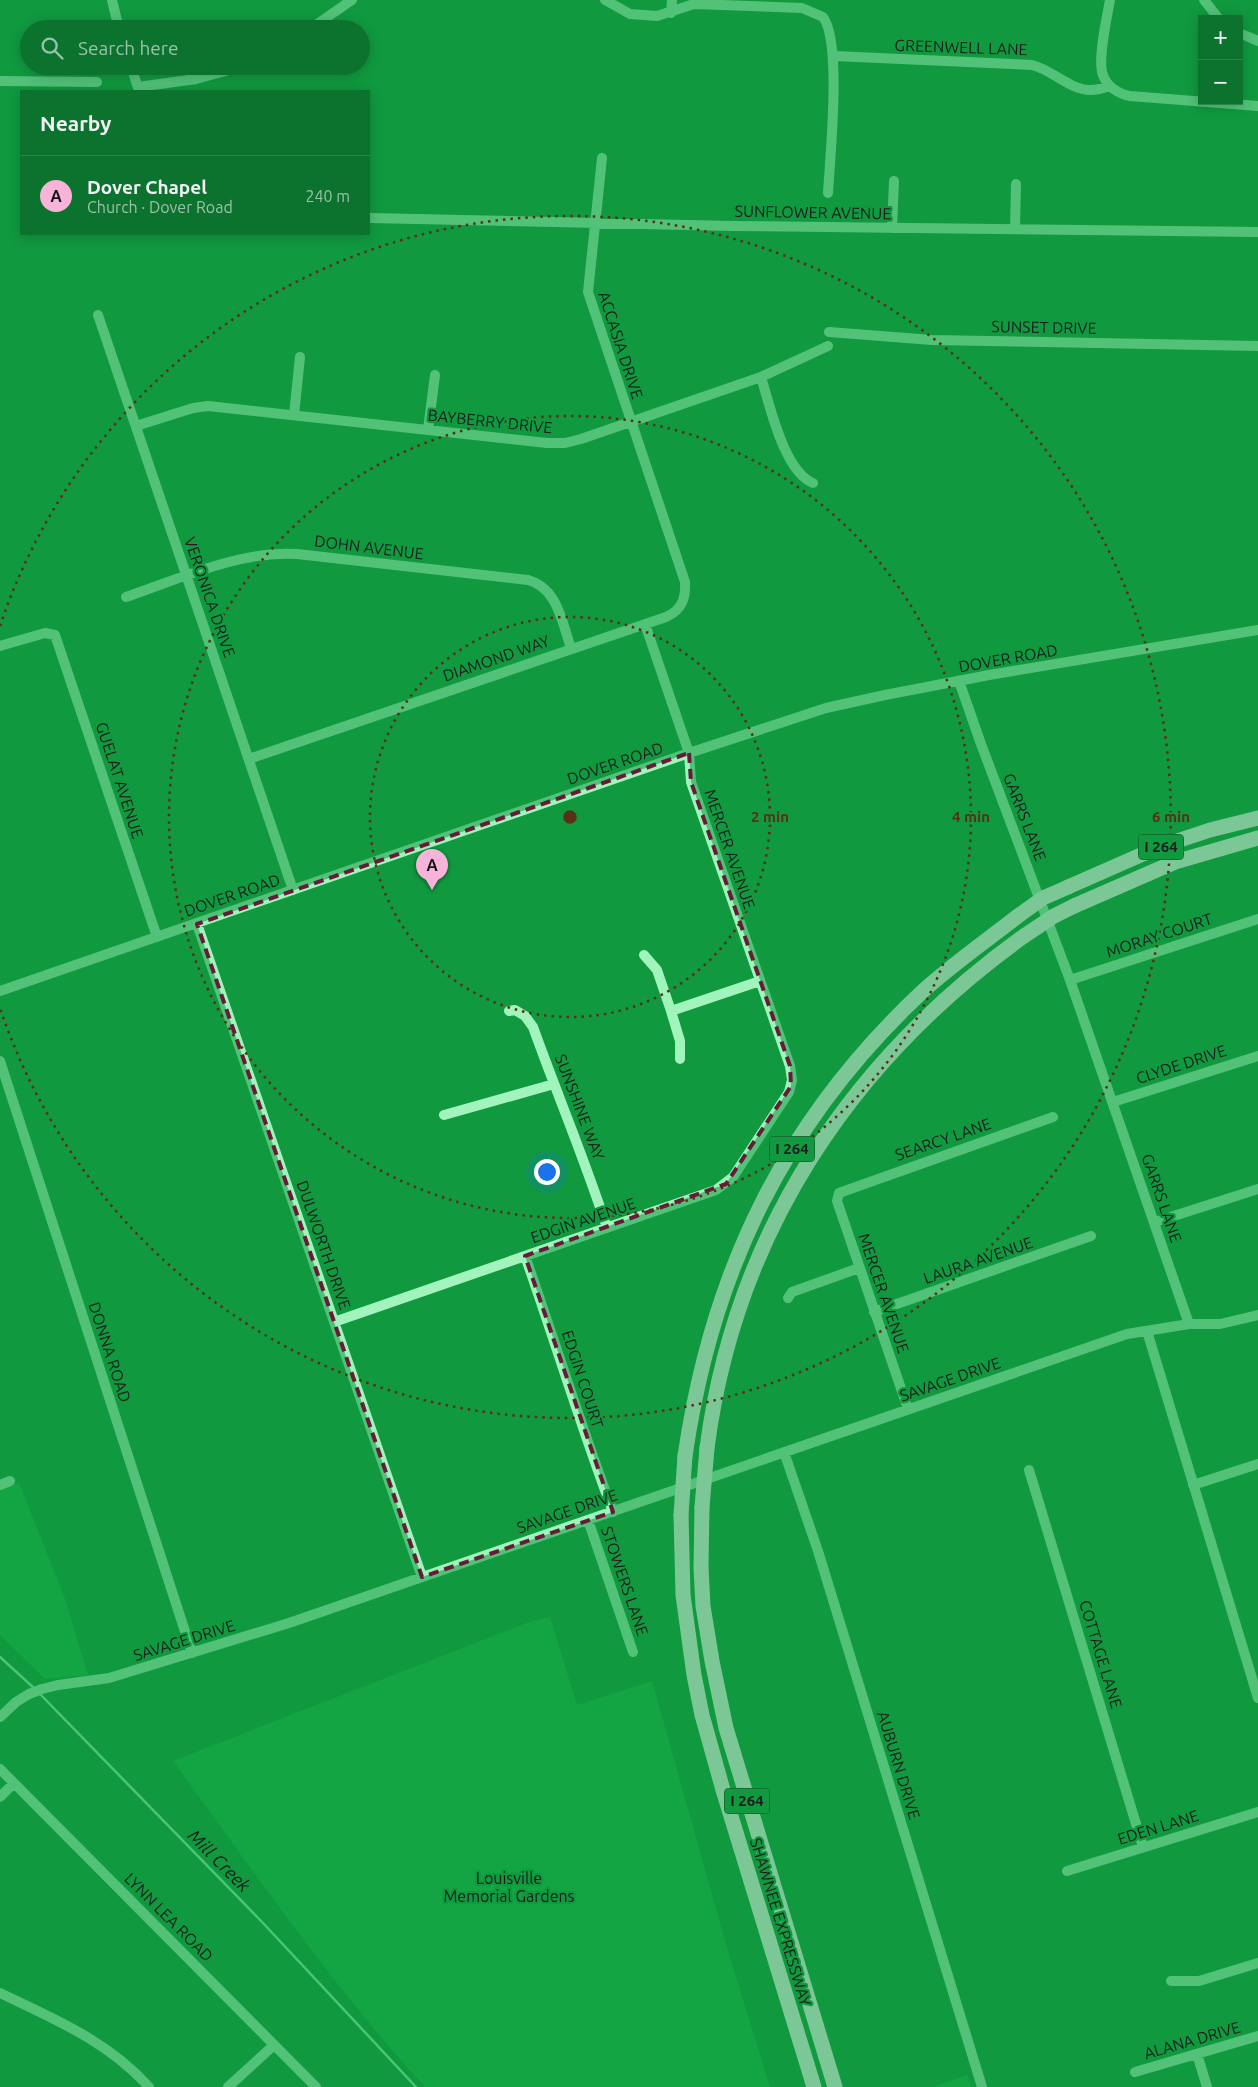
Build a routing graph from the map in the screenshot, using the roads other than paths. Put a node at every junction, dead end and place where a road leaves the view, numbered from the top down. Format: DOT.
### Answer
graph roads {
  1 [pos="112,0"];
  2 [pos="352,0"];
  3 [pos="605,0"];
  4 [pos="672,0"];
  5 [pos="1110,0"];
  6 [pos="1204,0"];
  7 [pos="774,4"];
  8 [pos="671,13"];
  9 [pos="1216,15"];
  10 [pos="117,20"];
  11 [pos="323,20"];
  12 [pos="1243,35"];
  13 [pos="1258,41"];
  14 [pos="834,56"];
  15 [pos="134,75"];
  16 [pos="211,75"];
  17 [pos="0,81"];
  18 [pos="97,82"];
  19 [pos="1110,86"];
  20 [pos="139,89"];
  21 [pos="1258,106"];
  22 [pos="602,158"];
  23 [pos="894,181"];
  24 [pos="1016,184"];
  25 [pos="828,193"];
  26 [pos="370,218"];
  27 [pos="595,224"];
  28 [pos="892,228"];
  29 [pos="1015,229"];
  30 [pos="1258,232"];
  31 [pos="98,314"];
  32 [pos="829,332"];
  33 [pos="828,346"];
  34 [pos="1258,346"];
  35 [pos="300,357"];
  36 [pos="435,374"];
  37 [pos="760,377"];
  38 [pos="294,415"];
  39 [pos="630,422"];
  40 [pos="136,426"];
  41 [pos="428,430"];
  42 [pos="813,483"];
  43 [pos="670,536"];
  44 [pos="187,576"];
  45 [pos="126,597"];
  46 [pos="645,624"];
  47 [pos="1258,630"];
  48 [pos="0,646"];
  49 [pos="571,648"];
  50 [pos="960,681"];
  51 [pos="689,753"];
  52 [pos="249,759"];
  53 [pos="1258,818"];
  54 [pos="1258,838"];
  55 [pos="293,890"];
  56 [pos="1258,919"];
  57 [pos="197,924"];
  58 [pos="157,937"];
  59 [pos="644,955"];
  60 [pos="1070,980"];
  61 [pos="760,981"];
  62 [pos="0,991"];
  63 [pos="510,1011"];
  64 [pos="671,1011"];
  65 [pos="1258,1056"];
  66 [pos="680,1059"];
  67 [pos="0,1062"];
  68 [pos="792,1082"];
  69 [pos="554,1084"];
  70 [pos="1113,1102"];
  71 [pos="444,1115"];
  72 [pos="1053,1117"];
  73 [pos="1258,1189"];
  74 [pos="844,1190"];
  75 [pos="1155,1222"];
  76 [pos="607,1228"];
  77 [pos="1091,1236"];
  78 [pos="526,1256"];
  79 [pos="859,1268"];
  80 [pos="788,1298"];
  81 [pos="874,1312"];
  82 [pos="1258,1314"];
  83 [pos="334,1322"];
  84 [pos="1189,1324"];
  85 [pos="1147,1331"];
  86 [pos="908,1409"];
  87 [pos="784,1452"];
  88 [pos="1258,1464"];
  89 [pos="1029,1470"];
  90 [pos="1193,1485"];
  91 [pos="613,1512"];
  92 [pos="588,1520"];
  93 [pos="422,1577"];
  94 [pos="633,1652"];
  95 [pos="192,1653"];
  96 [pos="1258,1698"];
  97 [pos="0,1717"];
  98 [pos="0,1769"];
  99 [pos="14,1783"];
  100 [pos="0,1797"];
  101 [pos="1258,1812"];
  102 [pos="1143,1847"];
  103 [pos="1067,1871"];
  104 [pos="1258,1963"];
  105 [pos="1171,1981"];
  106 [pos="0,1993"];
  107 [pos="1258,2036"];
  108 [pos="274,2045"];
  109 [pos="1197,2054"];
  110 [pos="1135,2072"];
  111 [pos="149,2087"];
  112 [pos="228,2087"];
  113 [pos="316,2087"];
  114 [pos="814,2087"];
  115 [pos="835,2087"];
  116 [pos="982,2087"];
  117 [pos="1207,2087"];
  1 -- 10 [label="street"];
  2 -- 11 [label="street"];
  3 -- 8 [label="street"];
  4 -- 8 [label="street"];
  5 -- 19 [label="street"];
  6 -- 9 [label="street"];
  7 -- 8 [label="street"];
  7 -- 14 [label="street"];
  12 -- 13 [label="street"];
  14 -- 19 [label="street, GREENWELL LANE"];
  14 -- 25 [label="street"];
  15 -- 20 [label="street"];
  16 -- 20 [label="street"];
  17 -- 18 [label="street"];
  19 -- 21 [label="street"];
  22 -- 27 [label="street, ACCASIA DRIVE"];
  23 -- 28 [label="street"];
  24 -- 29 [label="street"];
  26 -- 27 [label="street, SUNFLOWER AVENUE"];
  27 -- 28 [label="street, SUNFLOWER AVENUE"];
  27 -- 39 [label="street, ACCASIA DRIVE"];
  28 -- 29 [label="street, SUNFLOWER AVENUE"];
  29 -- 30 [label="street, SUNFLOWER AVENUE"];
  31 -- 40 [label="street, VERONICA DRIVE"];
  32 -- 34 [label="street, SUNSET DRIVE"];
  33 -- 37 [label="street, BAYBERRY DRIVE"];
  35 -- 38 [label="street"];
  36 -- 41 [label="street"];
  37 -- 39 [label="street, BAYBERRY DRIVE"];
  37 -- 42 [label="street"];
  38 -- 40 [label="street, BAYBERRY DRIVE"];
  38 -- 41 [label="street, BAYBERRY DRIVE"];
  39 -- 41 [label="street, BAYBERRY DRIVE"];
  39 -- 43 [label="street, ACCASIA DRIVE"];
  40 -- 44 [label="street, VERONICA DRIVE"];
  43 -- 46 [label="street, DIAMOND WAY"];
  44 -- 45 [label="street, DOHN AVENUE"];
  44 -- 49 [label="street, DOHN AVENUE"];
  44 -- 52 [label="street, VERONICA DRIVE"];
  46 -- 49 [label="street, DIAMOND WAY"];
  46 -- 51 [label="street, MERCER AVENUE"];
  47 -- 50 [label="street, DOVER ROAD"];
  48 -- 58 [label="street, GUELAT AVENUE"];
  49 -- 52 [label="street, DIAMOND WAY"];
  50 -- 51 [label="street, DOVER ROAD"];
  50 -- 60 [label="street, GARRS LANE"];
  51 -- 55 [label="street, DOVER ROAD"];
  51 -- 61 [label="street, MERCER AVENUE"];
  52 -- 55 [label="street, VERONICA DRIVE"];
  53 -- 114 [label="highway, SHAWNEE EXPRESSWAY / I 264, bridge"];
  54 -- 115 [label="highway, SHAWNEE EXPRESSWAY / I 264, bridge"];
  55 -- 57 [label="street, DOVER ROAD"];
  56 -- 60 [label="street, MORAY COURT"];
  57 -- 58 [label="street, DOVER ROAD"];
  57 -- 83 [label="street, DULWORTH DRIVE"];
  58 -- 62 [label="street, DOVER ROAD"];
  59 -- 64 [label="street"];
  60 -- 70 [label="street, GARRS LANE"];
  61 -- 64 [label="street"];
  61 -- 68 [label="street, MERCER AVENUE"];
  63 -- 69 [label="street, SUNSHINE WAY"];
  64 -- 66 [label="street"];
  65 -- 70 [label="street, CLYDE DRIVE"];
  67 -- 95 [label="street, DONNA ROAD"];
  68 -- 76 [label="street, EDGIN AVENUE"];
  69 -- 71 [label="street"];
  69 -- 76 [label="street, SUNSHINE WAY"];
  70 -- 75 [label="street, GARRS LANE"];
  72 -- 74 [label="street, SEARCY LANE"];
  73 -- 75 [label="street"];
  74 -- 79 [label="street, MERCER AVENUE"];
  75 -- 84 [label="street, GARRS LANE"];
  76 -- 78 [label="street, EDGIN AVENUE"];
  77 -- 81 [label="street, LAURA AVENUE"];
  78 -- 83 [label="street, EDGIN AVENUE"];
  78 -- 91 [label="street, EDGIN COURT"];
  79 -- 80 [label="street"];
  79 -- 81 [label="street, MERCER AVENUE"];
  81 -- 86 [label="street, MERCER AVENUE"];
  82 -- 84 [label="street"];
  83 -- 93 [label="street, DULWORTH DRIVE"];
  84 -- 85 [label="street"];
  85 -- 86 [label="street, SAVAGE DRIVE"];
  85 -- 90 [label="street"];
  86 -- 87 [label="street, SAVAGE DRIVE"];
  87 -- 91 [label="street, SAVAGE DRIVE"];
  87 -- 116 [label="street, AUBURN DRIVE"];
  88 -- 90 [label="street"];
  89 -- 102 [label="street, COTTAGE LANE"];
  90 -- 96 [label="street"];
  91 -- 92 [label="street, SAVAGE DRIVE"];
  92 -- 93 [label="street, SAVAGE DRIVE"];
  92 -- 94 [label="street, STOWERS LANE"];
  93 -- 95 [label="street, SAVAGE DRIVE"];
  95 -- 97 [label="street, SAVAGE DRIVE"];
  98 -- 99 [label="street, LYNN LEA ROAD"];
  99 -- 100 [label="street"];
  99 -- 108 [label="street, LYNN LEA ROAD"];
  101 -- 102 [label="street, EDEN LANE"];
  102 -- 103 [label="street, EDEN LANE"];
  104 -- 105 [label="street"];
  106 -- 111 [label="street"];
  107 -- 109 [label="street, ALANA DRIVE"];
  108 -- 112 [label="street"];
  108 -- 113 [label="street, LYNN LEA ROAD"];
  109 -- 110 [label="street, ALANA DRIVE"];
  109 -- 117 [label="street"];
}
